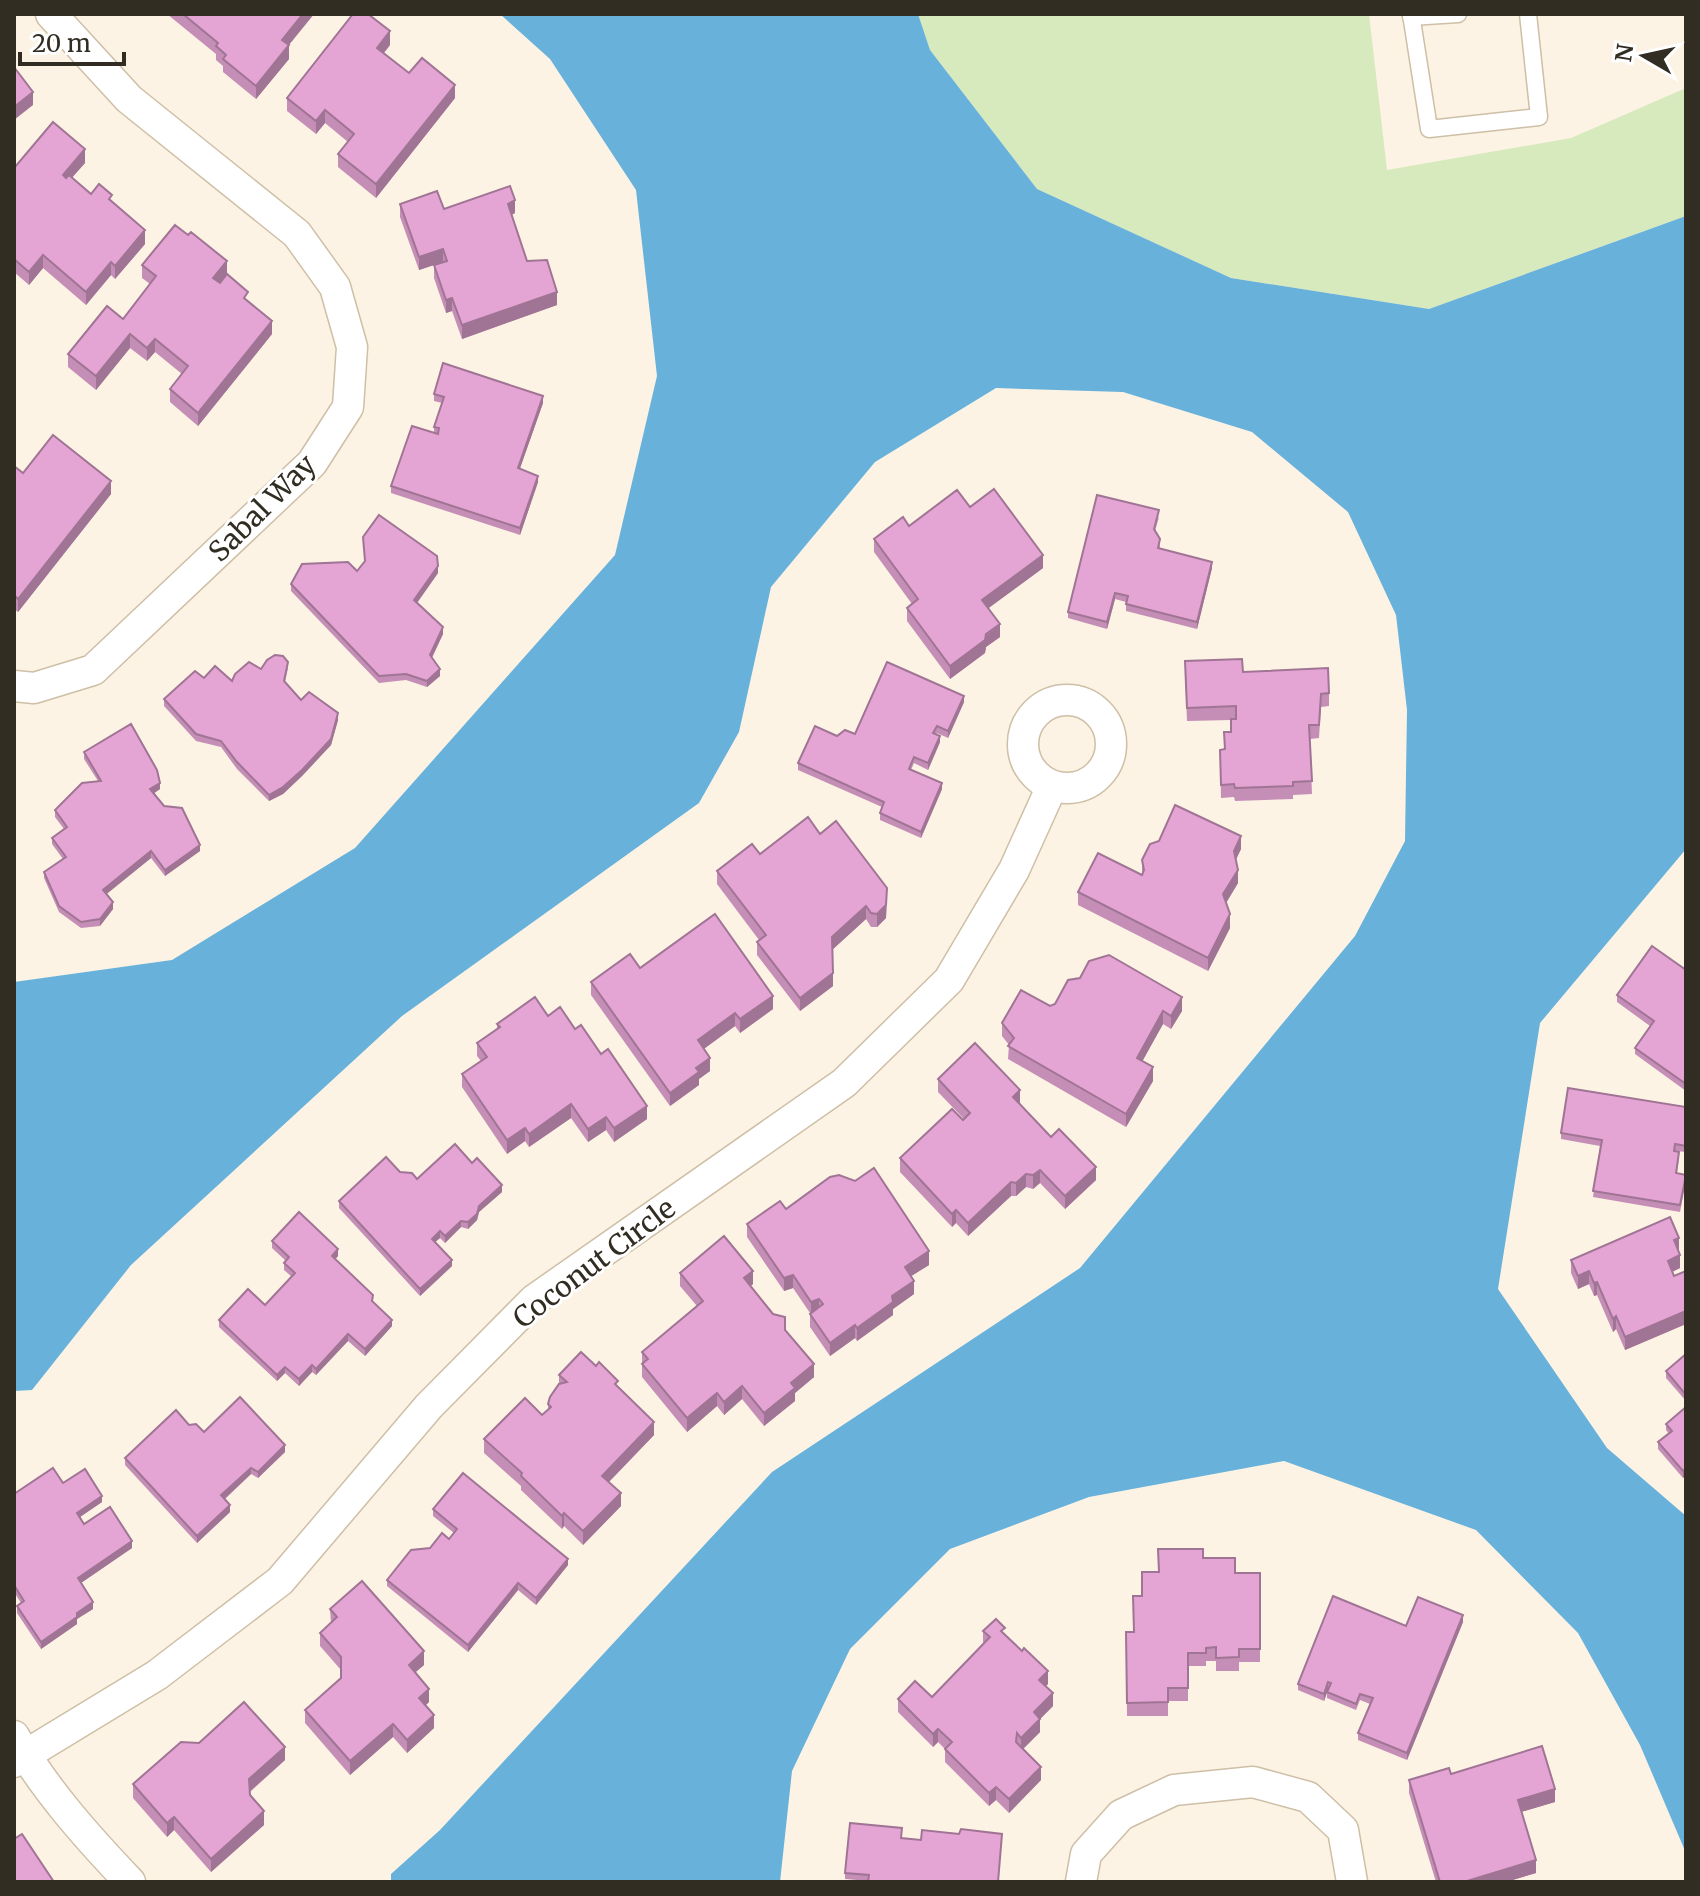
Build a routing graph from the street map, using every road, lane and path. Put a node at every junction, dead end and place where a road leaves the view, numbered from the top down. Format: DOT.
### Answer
graph roads {
  1 [pos="51,14"];
  2 [pos="1458,14"];
  3 [pos="1528,14"];
  4 [pos="1411,16"];
  5 [pos="14,686"];
  6 [pos="1052,786"];
  7 [pos="18,1751"];
  8 [pos="130,1882"];
  9 [pos="1081,1882"];
  10 [pos="1352,1882"];
  1 -- 5 [label="street, Sabal Way"];
  2 -- 4 [label="lane"];
  3 -- 4 [label="lane"];
  6 -- 7 [label="street, Coconut Circle"];
  7 -- 8 [label="street"];
  9 -- 10 [label="street"];
}
